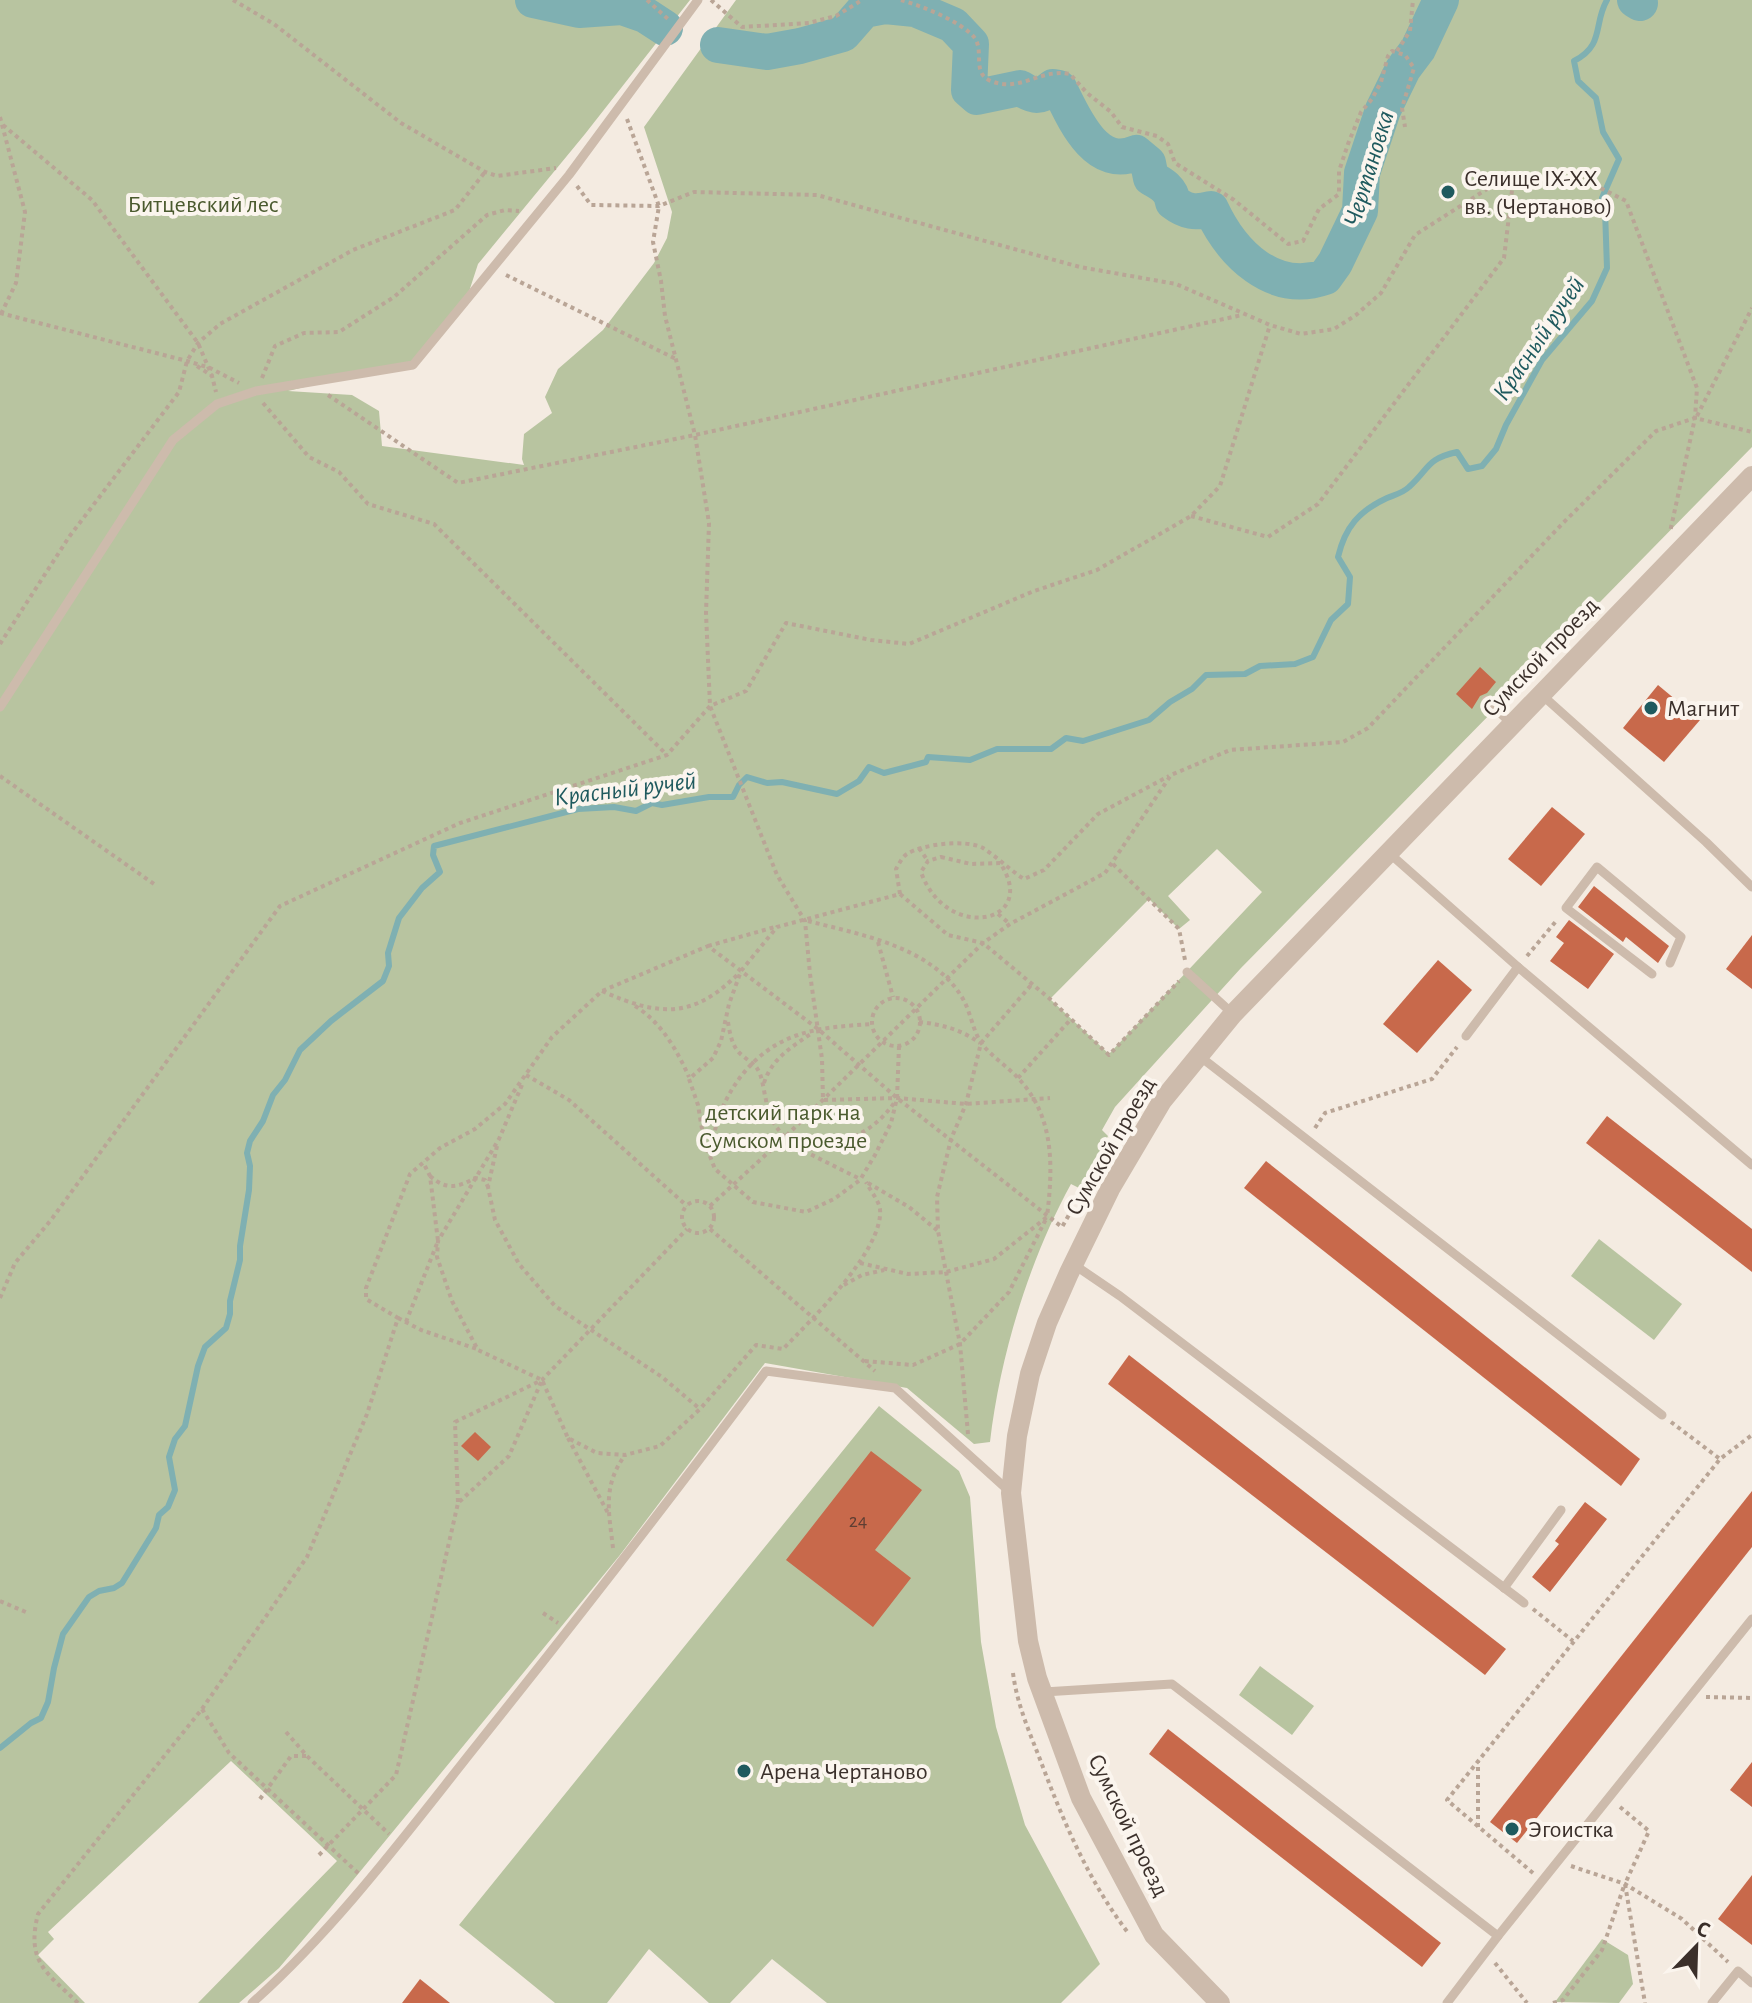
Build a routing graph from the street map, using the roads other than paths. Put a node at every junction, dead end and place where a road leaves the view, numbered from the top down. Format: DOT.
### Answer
graph roads {
  1 [pos="698,0"];
  2 [pos="1752,476"];
  3 [pos="1541,694"];
  4 [pos="1486,700"];
  5 [pos="0,707"];
  6 [pos="1512,724"];
  7 [pos="1389,853"];
  8 [pos="1752,887"];
  9 [pos="1670,963"];
  10 [pos="1518,967"];
  11 [pos="1187,972"];
  12 [pos="1652,974"];
  13 [pos="1233,1014"];
  14 [pos="1466,1036"];
  15 [pos="1198,1055"];
  16 [pos="1752,1165"];
  17 [pos="1073,1264"];
  18 [pos="1662,1415"];
  19 [pos="1011,1493"];
  20 [pos="1561,1510"];
  21 [pos="1504,1588"];
  22 [pos="1524,1603"];
  23 [pos="1752,1619"];
  24 [pos="1042,1692"];
  25 [pos="1498,1936"];
  26 [pos="1752,1983"];
  27 [pos="252,2003"];
  28 [pos="1220,2003"];
  29 [pos="1447,2003"];
  30 [pos="1712,2003"];
  1 -- 5 [label="lane"];
  2 -- 3 [label="street, Сумской проезд"];
  3 -- 6 [label="street, Сумской проезд"];
  3 -- 8 [label="lane"];
  4 -- 6 [label="lane"];
  6 -- 7 [label="street, Сумской проезд"];
  7 -- 10 [label="lane"];
  7 -- 13 [label="street, Сумской проезд"];
  9 -- 12 [label="lane"];
  10 -- 14 [label="lane"];
  10 -- 16 [label="lane"];
  11 -- 13 [label="lane"];
  13 -- 15 [label="street, Сумской проезд"];
  15 -- 17 [label="street, Сумской проезд"];
  15 -- 18 [label="lane"];
  17 -- 19 [label="street, Сумской проезд"];
  17 -- 21 [label="lane"];
  19 -- 24 [label="street, Сумской проезд"];
  19 -- 27 [label="lane"];
  20 -- 21 [label="lane"];
  21 -- 22 [label="lane"];
  23 -- 25 [label="lane"];
  24 -- 25 [label="lane"];
  24 -- 28 [label="street, Сумской проезд"];
  25 -- 29 [label="lane"];
  26 -- 30 [label="lane"];
}
